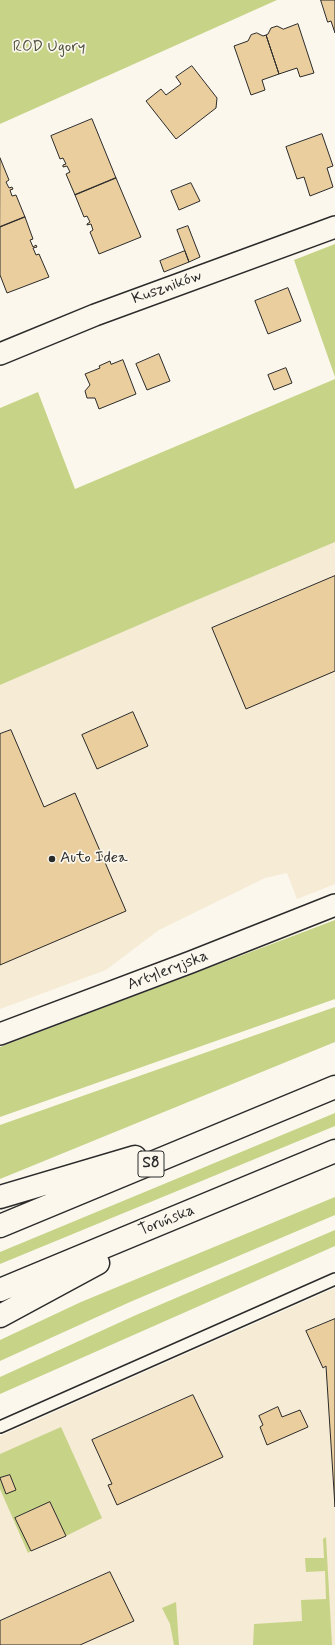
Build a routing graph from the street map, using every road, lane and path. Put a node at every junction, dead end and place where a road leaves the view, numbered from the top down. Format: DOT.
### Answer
graph roads {
  1 [pos="335,226"];
  2 [pos="0,354"];
  3 [pos="335,905"];
  4 [pos="0,1034"];
  5 [pos="335,1088"];
  6 [pos="301,1101"];
  7 [pos="335,1152"];
  8 [pos="233,1194"];
  9 [pos="0,1197"];
  10 [pos="0,1226"];
  11 [pos="335,1279"];
  12 [pos="0,1290"];
  13 [pos="0,1316"];
  14 [pos="0,1427"];
  1 -- 2 [label="street, Kuszników"];
  3 -- 4 [label="street, Artyleryjska"];
  5 -- 6 [label="highway, S8"];
  6 -- 9 [label="highway"];
  6 -- 10 [label="highway, S8"];
  7 -- 8 [label="highway, Toruńska"];
  8 -- 12 [label="highway, Toruńska"];
  8 -- 13 [label="highway"];
  11 -- 14 [label="lane"];
}
